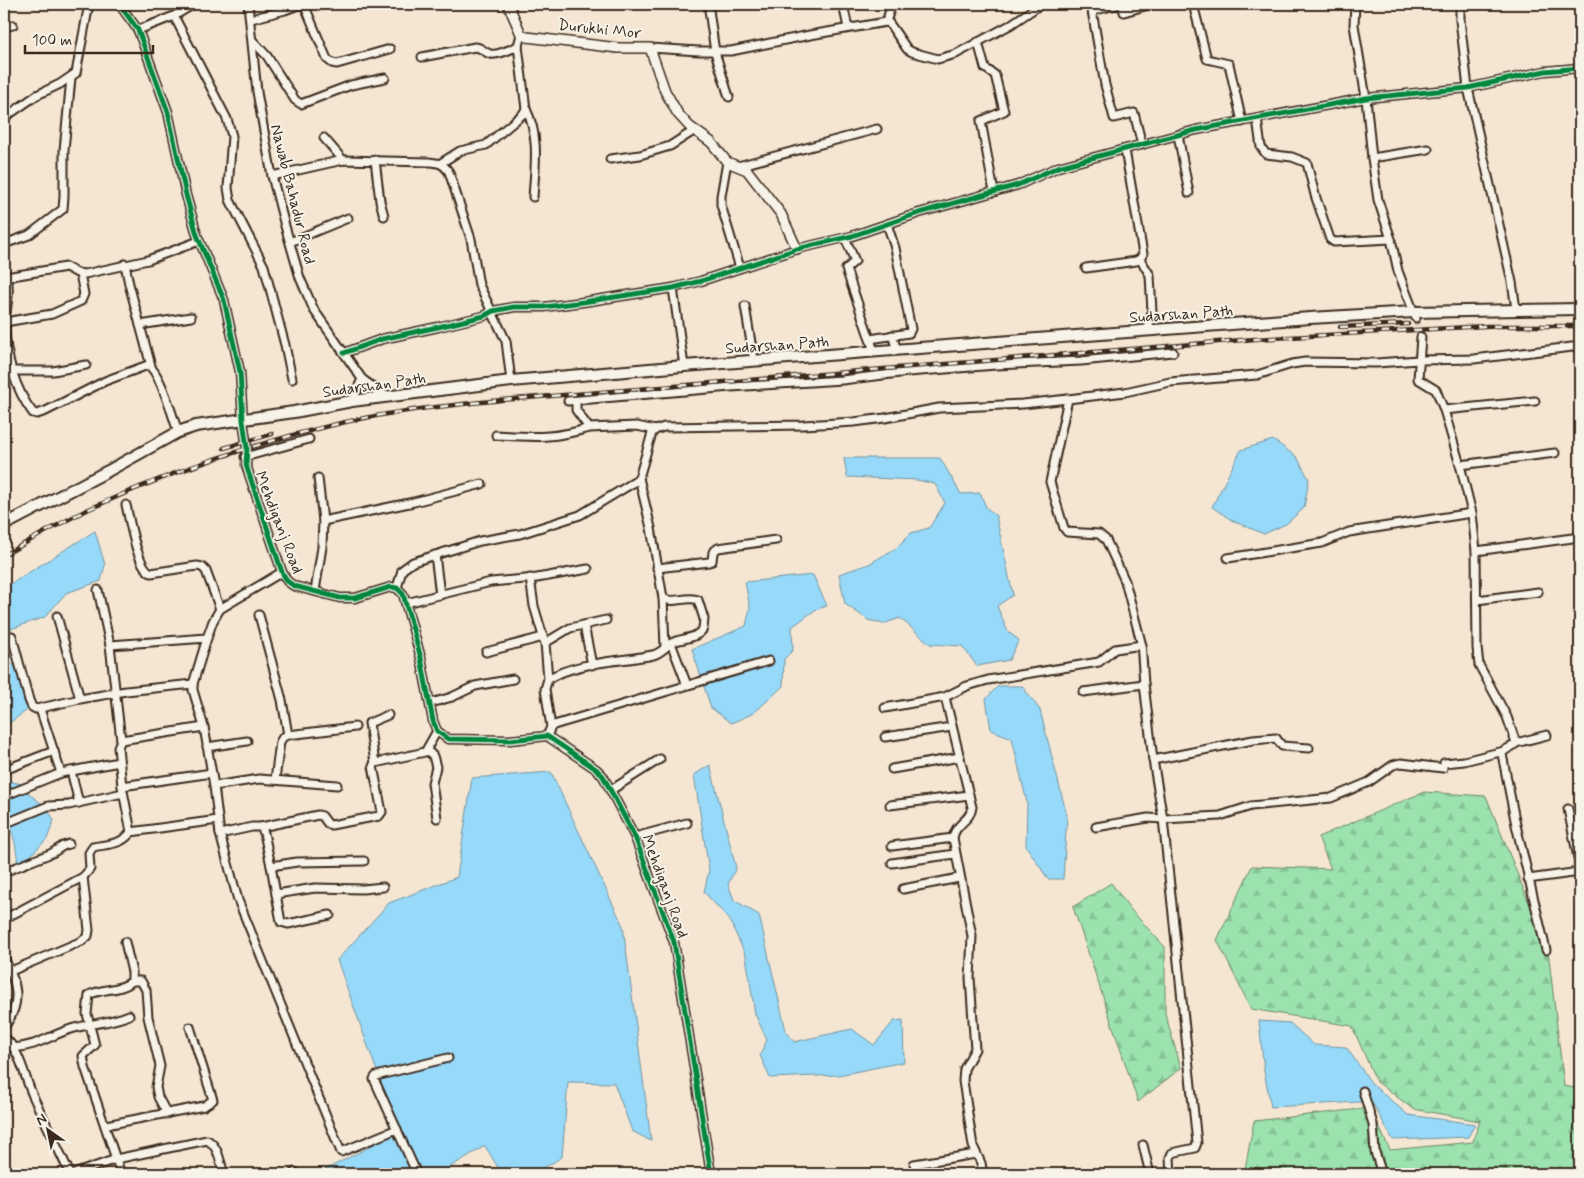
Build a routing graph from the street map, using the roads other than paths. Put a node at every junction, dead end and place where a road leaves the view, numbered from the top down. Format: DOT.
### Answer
graph roads {
  1 [pos="89,4"];
  2 [pos="119,4"];
  3 [pos="194,4"];
  4 [pos="248,4"];
  5 [pos="303,4"];
  6 [pos="508,4"];
  7 [pos="710,4"];
  8 [pos="843,4"];
  9 [pos="892,4"];
  10 [pos="1041,4"];
  11 [pos="1121,4"];
  12 [pos="1152,4"];
  13 [pos="1193,4"];
  14 [pos="1356,4"];
  15 [pos="1460,4"];
  16 [pos="1577,4"];
  17 [pos="1091,7"];
  18 [pos="174,16"];
  19 [pos="1580,16"];
  20 [pos="251,19"];
  21 [pos="886,22"];
  22 [pos="13,25"];
  23 [pos="4,27"];
  24 [pos="848,28"];
  25 [pos="138,30"];
  26 [pos="521,34"];
  27 [pos="253,40"];
  28 [pos="978,42"];
  29 [pos="518,46"];
  30 [pos="650,48"];
  31 [pos="390,49"];
  32 [pos="715,52"];
  33 [pos="422,57"];
  34 [pos="1580,68"];
  35 [pos="71,78"];
  36 [pos="385,78"];
  37 [pos="1468,88"];
  38 [pos="729,97"];
  39 [pos="1366,98"];
  40 [pos="526,109"];
  41 [pos="4,118"];
  42 [pos="1258,119"];
  43 [pos="1242,122"];
  44 [pos="877,128"];
  45 [pos="695,130"];
  46 [pos="1178,135"];
  47 [pos="324,138"];
  48 [pos="1142,145"];
  49 [pos="1428,149"];
  50 [pos="1125,150"];
  51 [pos="1372,158"];
  52 [pos="610,159"];
  53 [pos="342,160"];
  54 [pos="375,160"];
  55 [pos="727,162"];
  56 [pos="441,163"];
  57 [pos="738,166"];
  58 [pos="272,176"];
  59 [pos="994,192"];
  60 [pos="1189,193"];
  61 [pos="533,197"];
  62 [pos="384,216"];
  63 [pos="348,218"];
  64 [pos="887,224"];
  65 [pos="845,238"];
  66 [pos="1391,239"];
  67 [pos="199,241"];
  68 [pos="290,242"];
  69 [pos="4,244"];
  70 [pos="797,249"];
  71 [pos="1140,259"];
  72 [pos="125,264"];
  73 [pos="740,268"];
  74 [pos="1086,268"];
  75 [pos="5,274"];
  76 [pos="80,274"];
  77 [pos="672,288"];
  78 [pos="745,306"];
  79 [pos="1516,309"];
  80 [pos="1580,309"];
  81 [pos="493,311"];
  82 [pos="1415,315"];
  83 [pos="192,318"];
  84 [pos="5,322"];
  85 [pos="140,326"];
  86 [pos="1147,330"];
  87 [pos="892,335"];
  88 [pos="1421,337"];
  89 [pos="870,338"];
  90 [pos="1580,346"];
  91 [pos="897,350"];
  92 [pos="874,351"];
  93 [pos="1174,352"];
  94 [pos="344,353"];
  95 [pos="1419,360"];
  96 [pos="754,361"];
  97 [pos="86,364"];
  98 [pos="151,366"];
  99 [pos="684,366"];
  100 [pos="13,371"];
  101 [pos="292,379"];
  102 [pos="362,379"];
  103 [pos="511,381"];
  104 [pos="386,396"];
  105 [pos="1068,399"];
  106 [pos="352,401"];
  107 [pos="1535,401"];
  108 [pos="1444,410"];
  109 [pos="243,420"];
  110 [pos="589,428"];
  111 [pos="655,430"];
  112 [pos="178,432"];
  113 [pos="496,435"];
  114 [pos="309,439"];
  115 [pos="1555,453"];
  116 [pos="245,457"];
  117 [pos="1460,465"];
  118 [pos="318,478"];
  119 [pos="639,478"];
  120 [pos="482,484"];
  121 [pos="126,505"];
  122 [pos="1472,513"];
  123 [pos="323,521"];
  124 [pos="4,525"];
  125 [pos="1580,538"];
  126 [pos="776,540"];
  127 [pos="1476,551"];
  128 [pos="435,555"];
  129 [pos="1228,558"];
  130 [pos="658,568"];
  131 [pos="588,569"];
  132 [pos="282,572"];
  133 [pos="530,578"];
  134 [pos="397,588"];
  135 [pos="98,590"];
  136 [pos="315,591"];
  137 [pos="1538,592"];
  138 [pos="440,595"];
  139 [pos="663,598"];
  140 [pos="1477,600"];
  141 [pos="406,603"];
  142 [pos="220,609"];
  143 [pos="259,615"];
  144 [pos="57,616"];
  145 [pos="606,620"];
  146 [pos="584,625"];
  147 [pos="12,636"];
  148 [pos="207,638"];
  149 [pos="544,640"];
  150 [pos="110,644"];
  151 [pos="668,645"];
  152 [pos="1142,646"];
  153 [pos="486,652"];
  154 [pos="769,661"];
  155 [pos="592,665"];
  156 [pos="513,679"];
  157 [pos="548,679"];
  158 [pos="193,684"];
  159 [pos="1144,684"];
  160 [pos="687,685"];
  161 [pos="1083,692"];
  162 [pos="114,693"];
  163 [pos="945,697"];
  164 [pos="80,699"];
  165 [pos="430,703"];
  166 [pos="885,708"];
  167 [pos="40,709"];
  168 [pos="388,715"];
  169 [pos="204,727"];
  170 [pos="356,727"];
  171 [pos="551,727"];
  172 [pos="952,727"];
  173 [pos="437,732"];
  174 [pos="288,735"];
  175 [pos="1547,735"];
  176 [pos="547,736"];
  177 [pos="885,737"];
  178 [pos="121,740"];
  179 [pos="247,741"];
  180 [pos="1516,743"];
  181 [pos="207,747"];
  182 [pos="1309,748"];
  183 [pos="427,750"];
  184 [pos="54,751"];
  185 [pos="1504,751"];
  186 [pos="960,757"];
  187 [pos="660,759"];
  188 [pos="1153,760"];
  189 [pos="119,762"];
  190 [pos="375,763"];
  191 [pos="892,769"];
  192 [pos="4,770"];
  193 [pos="71,771"];
  194 [pos="61,773"];
  195 [pos="212,773"];
  196 [pos="275,780"];
  197 [pos="338,785"];
  198 [pos="214,786"];
  199 [pos="123,789"];
  200 [pos="611,790"];
  201 [pos="969,795"];
  202 [pos="4,796"];
  203 [pos="79,803"];
  204 [pos="890,804"];
  205 [pos="1568,809"];
  206 [pos="436,818"];
  207 [pos="1163,819"];
  208 [pos="218,820"];
  209 [pos="687,823"];
  210 [pos="4,824"];
  211 [pos="261,827"];
  212 [pos="1096,827"];
  213 [pos="131,832"];
  214 [pos="220,834"];
  215 [pos="635,836"];
  216 [pos="953,838"];
  217 [pos="69,844"];
  218 [pos="892,846"];
  219 [pos="955,854"];
  220 [pos="364,861"];
  221 [pos="892,863"];
  222 [pos="272,866"];
  223 [pos="1580,870"];
  224 [pos="4,872"];
  225 [pos="83,877"];
  226 [pos="959,878"];
  227 [pos="1528,879"];
  228 [pos="383,887"];
  229 [pos="903,889"];
  230 [pos="276,894"];
  231 [pos="330,915"];
  232 [pos="4,919"];
  233 [pos="125,942"];
  234 [pos="1546,950"];
  235 [pos="4,958"];
  236 [pos="11,971"];
  237 [pos="132,981"];
  238 [pos="129,1015"];
  239 [pos="90,1026"];
  240 [pos="4,1027"];
  241 [pos="190,1027"];
  242 [pos="4,1037"];
  243 [pos="13,1048"];
  244 [pos="448,1058"];
  245 [pos="1363,1091"];
  246 [pos="167,1114"];
  247 [pos="106,1126"];
  248 [pos="397,1129"];
  249 [pos="1143,1145"];
  250 [pos="976,1154"];
  251 [pos="116,1159"];
  252 [pos="914,1164"];
  253 [pos="72,1174"];
  254 [pos="122,1174"];
  255 [pos="224,1174"];
  256 [pos="417,1174"];
  257 [pos="711,1174"];
  258 [pos="983,1174"];
  259 [pos="1150,1174"];
  260 [pos="1171,1174"];
  261 [pos="1382,1174"];
  1 -- 35 [label="street"];
  2 -- 25 [label="street, Mehdiganj Road"];
  3 -- 18 [label="street"];
  4 -- 20 [label="street, Nawab Bahadur Road"];
  5 -- 20 [label="street"];
  5 -- 31 [label="street"];
  6 -- 26 [label="street"];
  7 -- 32 [label="street"];
  8 -- 24 [label="street"];
  9 -- 21 [label="street"];
  10 -- 28 [label="street"];
  11 -- 12 [label="street"];
  11 -- 17 [label="street"];
  13 -- 43 [label="street"];
  14 -- 39 [label="street"];
  15 -- 37 [label="street"];
  16 -- 19 [label="street"];
  17 -- 48 [label="street"];
  18 -- 25 [label="street"];
  18 -- 101 [label="street"];
  20 -- 27 [label="street, Nawab Bahadur Road"];
  21 -- 24 [label="street"];
  21 -- 28 [label="street"];
  22 -- 23 [label="street"];
  24 -- 32 [label="street"];
  25 -- 67 [label="street, Mehdiganj Road"];
  26 -- 29 [label="street"];
  26 -- 30 [label="street, Durukhi Mor"];
  27 -- 36 [label="street"];
  27 -- 58 [label="street, Nawab Bahadur Road"];
  28 -- 59 [label="street"];
  29 -- 33 [label="street"];
  29 -- 40 [label="street"];
  30 -- 32 [label="street"];
  30 -- 45 [label="street"];
  32 -- 38 [label="street"];
  34 -- 37 [label="street"];
  35 -- 41 [label="street"];
  35 -- 69 [label="street"];
  37 -- 39 [label="street"];
  37 -- 79 [label="street"];
  39 -- 42 [label="street"];
  39 -- 51 [label="street"];
  40 -- 56 [label="street"];
  40 -- 61 [label="street"];
  42 -- 43 [label="street"];
  42 -- 66 [label="street"];
  43 -- 46 [label="street"];
  44 -- 57 [label="street"];
  45 -- 52 [label="street"];
  45 -- 55 [label="street"];
  46 -- 48 [label="street"];
  46 -- 60 [label="street"];
  47 -- 53 [label="street"];
  48 -- 50 [label="street"];
  49 -- 51 [label="street"];
  50 -- 59 [label="street"];
  50 -- 71 [label="street"];
  51 -- 66 [label="street"];
  53 -- 54 [label="street"];
  53 -- 58 [label="street"];
  54 -- 56 [label="street"];
  54 -- 62 [label="street"];
  55 -- 57 [label="street"];
  55 -- 73 [label="street"];
  56 -- 81 [label="street"];
  57 -- 70 [label="street"];
  58 -- 68 [label="street, Nawab Bahadur Road"];
  59 -- 64 [label="street"];
  63 -- 68 [label="street"];
  64 -- 65 [label="street"];
  64 -- 87 [label="street"];
  65 -- 70 [label="street"];
  65 -- 89 [label="street"];
  66 -- 82 [label="street"];
  67 -- 72 [label="street"];
  67 -- 109 [label="street, Mehdiganj Road"];
  68 -- 94 [label="street, Nawab Bahadur Road"];
  70 -- 73 [label="street"];
  71 -- 74 [label="street"];
  71 -- 86 [label="street"];
  72 -- 76 [label="street"];
  72 -- 85 [label="street"];
  73 -- 77 [label="street"];
  75 -- 76 [label="street"];
  75 -- 84 [label="street"];
  76 -- 84 [label="street"];
  77 -- 81 [label="street"];
  77 -- 99 [label="street"];
  78 -- 96 [label="street"];
  79 -- 80 [label="main road, Sudarshan Path"];
  79 -- 82 [label="main road, Sudarshan Path"];
  81 -- 94 [label="street"];
  81 -- 103 [label="street"];
  82 -- 86 [label="main road, Sudarshan Path"];
  83 -- 85 [label="street"];
  84 -- 100 [label="street"];
  85 -- 98 [label="street"];
  86 -- 91 [label="main road, Sudarshan Path"];
  87 -- 89 [label="street"];
  87 -- 91 [label="street"];
  88 -- 95 [label="street"];
  89 -- 92 [label="street"];
  90 -- 95 [label="street"];
  91 -- 92 [label="main road, Sudarshan Path"];
  92 -- 96 [label="main road, Sudarshan Path"];
  93 -- 110 [label="street"];
  94 -- 102 [label="street, Nawab Bahadur Road"];
  95 -- 105 [label="street"];
  95 -- 108 [label="street"];
  96 -- 99 [label="main road, Sudarshan Path"];
  97 -- 100 [label="street"];
  98 -- 100 [label="street"];
  98 -- 112 [label="street"];
  99 -- 103 [label="main road, Sudarshan Path"];
  102 -- 104 [label="street, Nawab Bahadur Road"];
  102 -- 106 [label="street"];
  103 -- 104 [label="main road, Sudarshan Path"];
  104 -- 106 [label="main road, Sudarshan Path"];
  105 -- 111 [label="street"];
  105 -- 152 [label="street"];
  106 -- 109 [label="main road, Sudarshan Path"];
  107 -- 108 [label="street"];
  108 -- 117 [label="street"];
  109 -- 112 [label="main road, Sudarshan Path"];
  109 -- 116 [label="street, Mehdiganj Road"];
  110 -- 111 [label="street"];
  110 -- 113 [label="street"];
  111 -- 119 [label="street"];
  112 -- 124 [label="main road, Sudarshan Path"];
  114 -- 116 [label="street"];
  115 -- 117 [label="street"];
  116 -- 132 [label="street, Mehdiganj Road"];
  117 -- 122 [label="street"];
  118 -- 123 [label="street"];
  119 -- 128 [label="street"];
  119 -- 130 [label="street"];
  120 -- 123 [label="street"];
  121 -- 142 [label="street"];
  122 -- 127 [label="street"];
  122 -- 129 [label="street"];
  123 -- 136 [label="street"];
  125 -- 127 [label="street"];
  126 -- 130 [label="street"];
  127 -- 140 [label="street"];
  128 -- 134 [label="street"];
  128 -- 138 [label="street"];
  130 -- 139 [label="street"];
  131 -- 133 [label="street"];
  132 -- 136 [label="street, Mehdiganj Road"];
  132 -- 142 [label="street"];
  133 -- 138 [label="street"];
  133 -- 149 [label="street"];
  134 -- 136 [label="street, Mehdiganj Road"];
  134 -- 141 [label="street"];
  135 -- 150 [label="street"];
  137 -- 140 [label="street"];
  138 -- 141 [label="street"];
  139 -- 151 [label="street"];
  139 -- 151 [label="street"];
  140 -- 180 [label="street"];
  141 -- 165 [label="street"];
  142 -- 148 [label="street"];
  143 -- 174 [label="street"];
  144 -- 164 [label="street"];
  145 -- 146 [label="street"];
  146 -- 149 [label="street"];
  146 -- 155 [label="street"];
  147 -- 167 [label="street"];
  148 -- 150 [label="street"];
  148 -- 158 [label="street"];
  149 -- 153 [label="street"];
  149 -- 157 [label="street"];
  150 -- 162 [label="street"];
  151 -- 155 [label="street"];
  151 -- 160 [label="street"];
  152 -- 159 [label="street"];
  152 -- 163 [label="street"];
  154 -- 160 [label="street"];
  155 -- 157 [label="street"];
  156 -- 165 [label="street"];
  157 -- 171 [label="street"];
  158 -- 162 [label="street"];
  158 -- 169 [label="street"];
  159 -- 161 [label="street"];
  159 -- 188 [label="street"];
  160 -- 171 [label="street"];
  162 -- 164 [label="street"];
  162 -- 178 [label="street"];
  163 -- 166 [label="street"];
  163 -- 172 [label="street"];
  164 -- 167 [label="street"];
  165 -- 173 [label="street"];
  167 -- 184 [label="street"];
  168 -- 190 [label="street"];
  169 -- 178 [label="street"];
  169 -- 181 [label="street"];
  170 -- 174 [label="street"];
  171 -- 176 [label="street"];
  172 -- 177 [label="street"];
  172 -- 186 [label="street"];
  173 -- 176 [label="street"];
  173 -- 183 [label="street"];
  174 -- 196 [label="street"];
  175 -- 180 [label="street"];
  176 -- 200 [label="street, Mehdiganj Road"];
  178 -- 189 [label="street"];
  179 -- 181 [label="street"];
  180 -- 185 [label="street"];
  181 -- 195 [label="street"];
  182 -- 188 [label="street"];
  183 -- 190 [label="street"];
  183 -- 206 [label="street"];
  184 -- 192 [label="street"];
  184 -- 194 [label="street"];
  185 -- 207 [label="street"];
  185 -- 227 [label="street"];
  186 -- 191 [label="street"];
  186 -- 201 [label="street"];
  187 -- 200 [label="street"];
  188 -- 207 [label="street"];
  189 -- 193 [label="street"];
  189 -- 199 [label="street"];
  190 -- 211 [label="street"];
  193 -- 194 [label="street"];
  193 -- 203 [label="street"];
  194 -- 202 [label="street"];
  195 -- 198 [label="street"];
  195 -- 199 [label="street"];
  196 -- 197 [label="street"];
  196 -- 198 [label="street"];
  198 -- 208 [label="street"];
  199 -- 203 [label="street"];
  199 -- 213 [label="street"];
  200 -- 215 [label="street, Mehdiganj Road"];
  201 -- 204 [label="street"];
  201 -- 216 [label="street"];
  203 -- 210 [label="street"];
  205 -- 223 [label="street"];
  207 -- 212 [label="street"];
  207 -- 260 [label="street"];
  208 -- 213 [label="street"];
  208 -- 214 [label="street"];
  209 -- 215 [label="street"];
  211 -- 214 [label="street"];
  211 -- 222 [label="street"];
  213 -- 225 [label="street"];
  214 -- 248 [label="street"];
  215 -- 257 [label="street, Mehdiganj Road"];
  216 -- 218 [label="street"];
  216 -- 219 [label="street"];
  217 -- 224 [label="street"];
  219 -- 221 [label="street"];
  219 -- 226 [label="street"];
  220 -- 222 [label="street"];
  222 -- 230 [label="street"];
  223 -- 227 [label="street"];
  225 -- 232 [label="street"];
  225 -- 236 [label="street"];
  226 -- 229 [label="street"];
  226 -- 250 [label="street"];
  227 -- 234 [label="street"];
  228 -- 230 [label="street"];
  230 -- 231 [label="street"];
  233 -- 237 [label="street"];
  235 -- 236 [label="street"];
  236 -- 240 [label="street"];
  237 -- 239 [label="street"];
  237 -- 246 [label="street"];
  238 -- 239 [label="street"];
  239 -- 243 [label="street"];
  239 -- 247 [label="street"];
  241 -- 246 [label="street"];
  242 -- 243 [label="street"];
  243 -- 253 [label="street"];
  244 -- 248 [label="street"];
  245 -- 261 [label="street"];
  246 -- 247 [label="street"];
  247 -- 251 [label="street"];
  248 -- 256 [label="street"];
  249 -- 259 [label="street"];
  250 -- 252 [label="street"];
  250 -- 258 [label="street"];
  251 -- 253 [label="street"];
  251 -- 254 [label="street"];
  251 -- 255 [label="street"];
}
